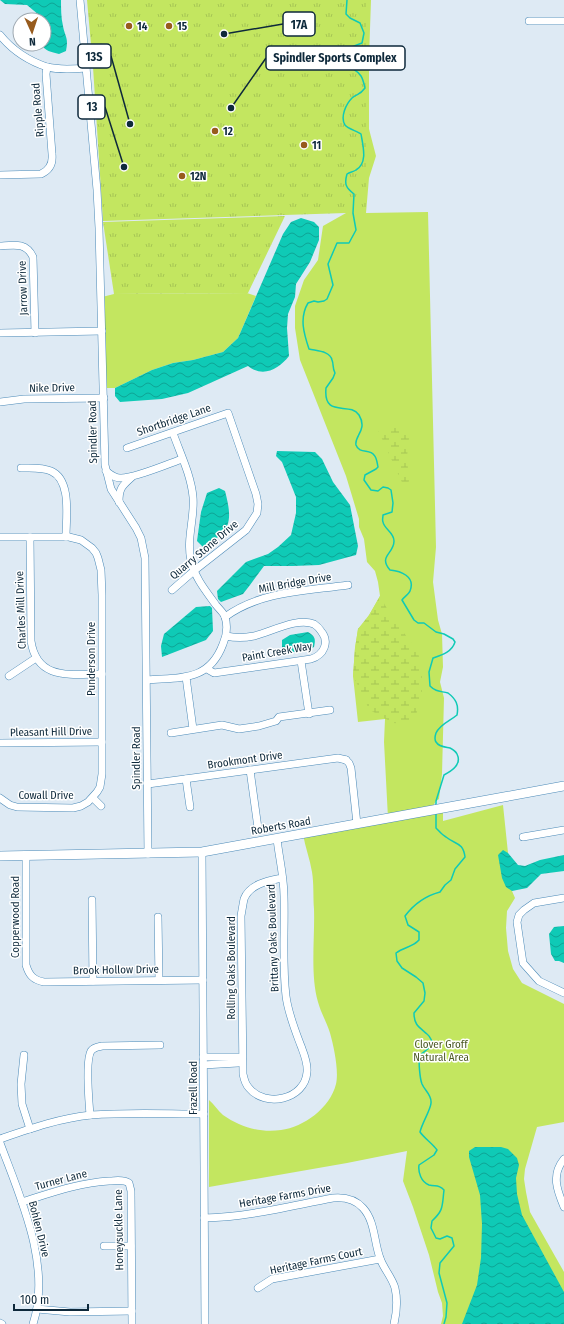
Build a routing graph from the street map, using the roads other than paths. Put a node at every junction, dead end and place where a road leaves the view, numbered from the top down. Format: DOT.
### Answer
graph roads {
  1 [pos="80,0"];
  2 [pos="529,21"];
  3 [pos="564,21"];
  4 [pos="0,35"];
  5 [pos="47,67"];
  6 [pos="86,68"];
  7 [pos="0,175"];
  8 [pos="0,246"];
  9 [pos="102,331"];
  10 [pos="0,333"];
  11 [pos="35,333"];
  12 [pos="104,398"];
  13 [pos="0,402"];
  14 [pos="228,413"];
  15 [pos="173,433"];
  16 [pos="127,448"];
  17 [pos="182,459"];
  18 [pos="21,468"];
  19 [pos="106,471"];
  20 [pos="133,477"];
  21 [pos="119,502"];
  22 [pos="66,536"];
  23 [pos="0,537"];
  24 [pos="30,537"];
  25 [pos="195,570"];
  26 [pos="348,585"];
  27 [pos="172,590"];
  28 [pos="225,617"];
  29 [pos="226,636"];
  30 [pos="36,658"];
  31 [pos="302,661"];
  32 [pos="207,669"];
  33 [pos="102,674"];
  34 [pos="9,676"];
  35 [pos="186,676"];
  36 [pos="147,680"];
  37 [pos="330,710"];
  38 [pos="309,714"];
  39 [pos="193,730"];
  40 [pos="171,733"];
  41 [pos="102,742"];
  42 [pos="0,743"];
  43 [pos="250,770"];
  44 [pos="186,779"];
  45 [pos="148,784"];
  46 [pos="564,786"];
  47 [pos="0,798"];
  48 [pos="93,798"];
  49 [pos="101,806"];
  50 [pos="190,807"];
  51 [pos="357,824"];
  52 [pos="258,828"];
  53 [pos="564,830"];
  54 [pos="523,837"];
  55 [pos="277,839"];
  56 [pos="202,852"];
  57 [pos="148,854"];
  58 [pos="0,856"];
  59 [pos="26,856"];
  60 [pos="282,878"];
  61 [pos="564,898"];
  62 [pos="92,900"];
  63 [pos="158,917"];
  64 [pos="31,976"];
  65 [pos="159,980"];
  66 [pos="203,980"];
  67 [pos="93,981"];
  68 [pos="564,993"];
  69 [pos="160,1045"];
  70 [pos="24,1056"];
  71 [pos="242,1059"];
  72 [pos="203,1061"];
  73 [pos="204,1114"];
  74 [pos="90,1115"];
  75 [pos="30,1129"];
  76 [pos="0,1139"];
  77 [pos="0,1143"];
  78 [pos="564,1159"];
  79 [pos="129,1183"];
  80 [pos="22,1202"];
  81 [pos="564,1207"];
  82 [pos="204,1218"];
  83 [pos="104,1246"];
  84 [pos="131,1246"];
  85 [pos="380,1259"];
  86 [pos="258,1288"];
  87 [pos="37,1309"];
  88 [pos="132,1311"];
  89 [pos="33,1324"];
  90 [pos="132,1324"];
  91 [pos="205,1324"];
  92 [pos="394,1324"];
  1 -- 6 [label="street, Spindler Road"];
  2 -- 3 [label="street"];
  4 -- 5 [label="street"];
  5 -- 6 [label="street"];
  5 -- 7 [label="street, Ripple Road"];
  6 -- 9 [label="street, Spindler Road"];
  8 -- 11 [label="street, Jarrow Drive"];
  9 -- 11 [label="street"];
  9 -- 12 [label="street, Spindler Road"];
  10 -- 11 [label="street"];
  12 -- 13 [label="street, Nike Drive"];
  12 -- 19 [label="street, Spindler Road"];
  14 -- 15 [label="street, Shortbridge Lane"];
  14 -- 25 [label="street, Quarry Stone Drive"];
  15 -- 16 [label="street, Shortbridge Lane"];
  15 -- 17 [label="street"];
  17 -- 20 [label="street"];
  17 -- 25 [label="street"];
  18 -- 22 [label="street"];
  19 -- 20 [label="street"];
  19 -- 21 [label="street, Spindler Road"];
  20 -- 21 [label="street"];
  21 -- 36 [label="street, Spindler Road"];
  22 -- 24 [label="street, Punderson Drive"];
  22 -- 33 [label="street, Punderson Drive"];
  23 -- 24 [label="street, Punderson Drive"];
  24 -- 30 [label="street, Charles Mill Drive"];
  25 -- 27 [label="street, Quarry Stone Drive"];
  25 -- 28 [label="street"];
  26 -- 28 [label="street, Mill Bridge Drive"];
  28 -- 29 [label="street"];
  29 -- 31 [label="street, Paint Creek Way"];
  29 -- 32 [label="street"];
  30 -- 33 [label="street, Charles Mill Drive"];
  30 -- 34 [label="street"];
  31 -- 32 [label="street, Paint Creek Way"];
  31 -- 38 [label="street"];
  32 -- 35 [label="street"];
  33 -- 41 [label="street, Punderson Drive"];
  35 -- 36 [label="street"];
  35 -- 39 [label="street"];
  36 -- 45 [label="street, Spindler Road"];
  37 -- 38 [label="street"];
  38 -- 39 [label="street"];
  39 -- 40 [label="street"];
  41 -- 42 [label="street, Pleasant Hill Drive"];
  41 -- 48 [label="street, Punderson Drive"];
  43 -- 44 [label="street, Brookmont Drive"];
  43 -- 51 [label="street, Brookmont Drive"];
  43 -- 52 [label="street"];
  44 -- 45 [label="street, Brookmont Drive"];
  44 -- 50 [label="street"];
  45 -- 57 [label="street, Spindler Road"];
  46 -- 51 [label="main road, Roberts Road"];
  47 -- 48 [label="street, Cowall Drive"];
  48 -- 49 [label="street"];
  51 -- 55 [label="main road, Roberts Road"];
  53 -- 54 [label="street"];
  55 -- 56 [label="main road, Roberts Road"];
  55 -- 60 [label="street, Brittany Oaks Boulevard"];
  56 -- 57 [label="main road, Roberts Road"];
  56 -- 66 [label="street, Frazell Road"];
  57 -- 59 [label="main road, Roberts Road"];
  58 -- 59 [label="main road, Roberts Road"];
  59 -- 64 [label="street, Copperwood Road"];
  60 -- 71 [label="street, Rolling Oaks Boulevard"];
  60 -- 71 [label="street, Brittany Oaks Boulevard"];
  61 -- 68 [label="street"];
  62 -- 67 [label="street"];
  63 -- 65 [label="street"];
  64 -- 67 [label="street, Brook Hollow Drive"];
  65 -- 66 [label="street, Brook Hollow Drive"];
  65 -- 67 [label="street, Brook Hollow Drive"];
  66 -- 72 [label="street, Frazell Road"];
  69 -- 74 [label="street"];
  70 -- 75 [label="street"];
  71 -- 72 [label="street"];
  72 -- 73 [label="street, Frazell Road"];
  73 -- 74 [label="street"];
  73 -- 82 [label="street, Frazell Road"];
  74 -- 75 [label="street"];
  75 -- 76 [label="street"];
  77 -- 80 [label="street, Bohlen Drive"];
  78 -- 81 [label="street"];
  79 -- 80 [label="street, Turner Lane"];
  79 -- 84 [label="street, Honeysuckle Lane"];
  80 -- 87 [label="street, Bohlen Drive"];
  82 -- 85 [label="street, Heritage Farms Drive"];
  82 -- 91 [label="street, Frazell Road"];
  83 -- 84 [label="street"];
  84 -- 88 [label="street, Honeysuckle Lane"];
  85 -- 86 [label="street, Heritage Farms Court"];
  85 -- 92 [label="street, Heritage Farms Drive"];
  87 -- 88 [label="street"];
  87 -- 89 [label="street, Bohlen Drive"];
  88 -- 90 [label="street, Honeysuckle Lane"];
}
